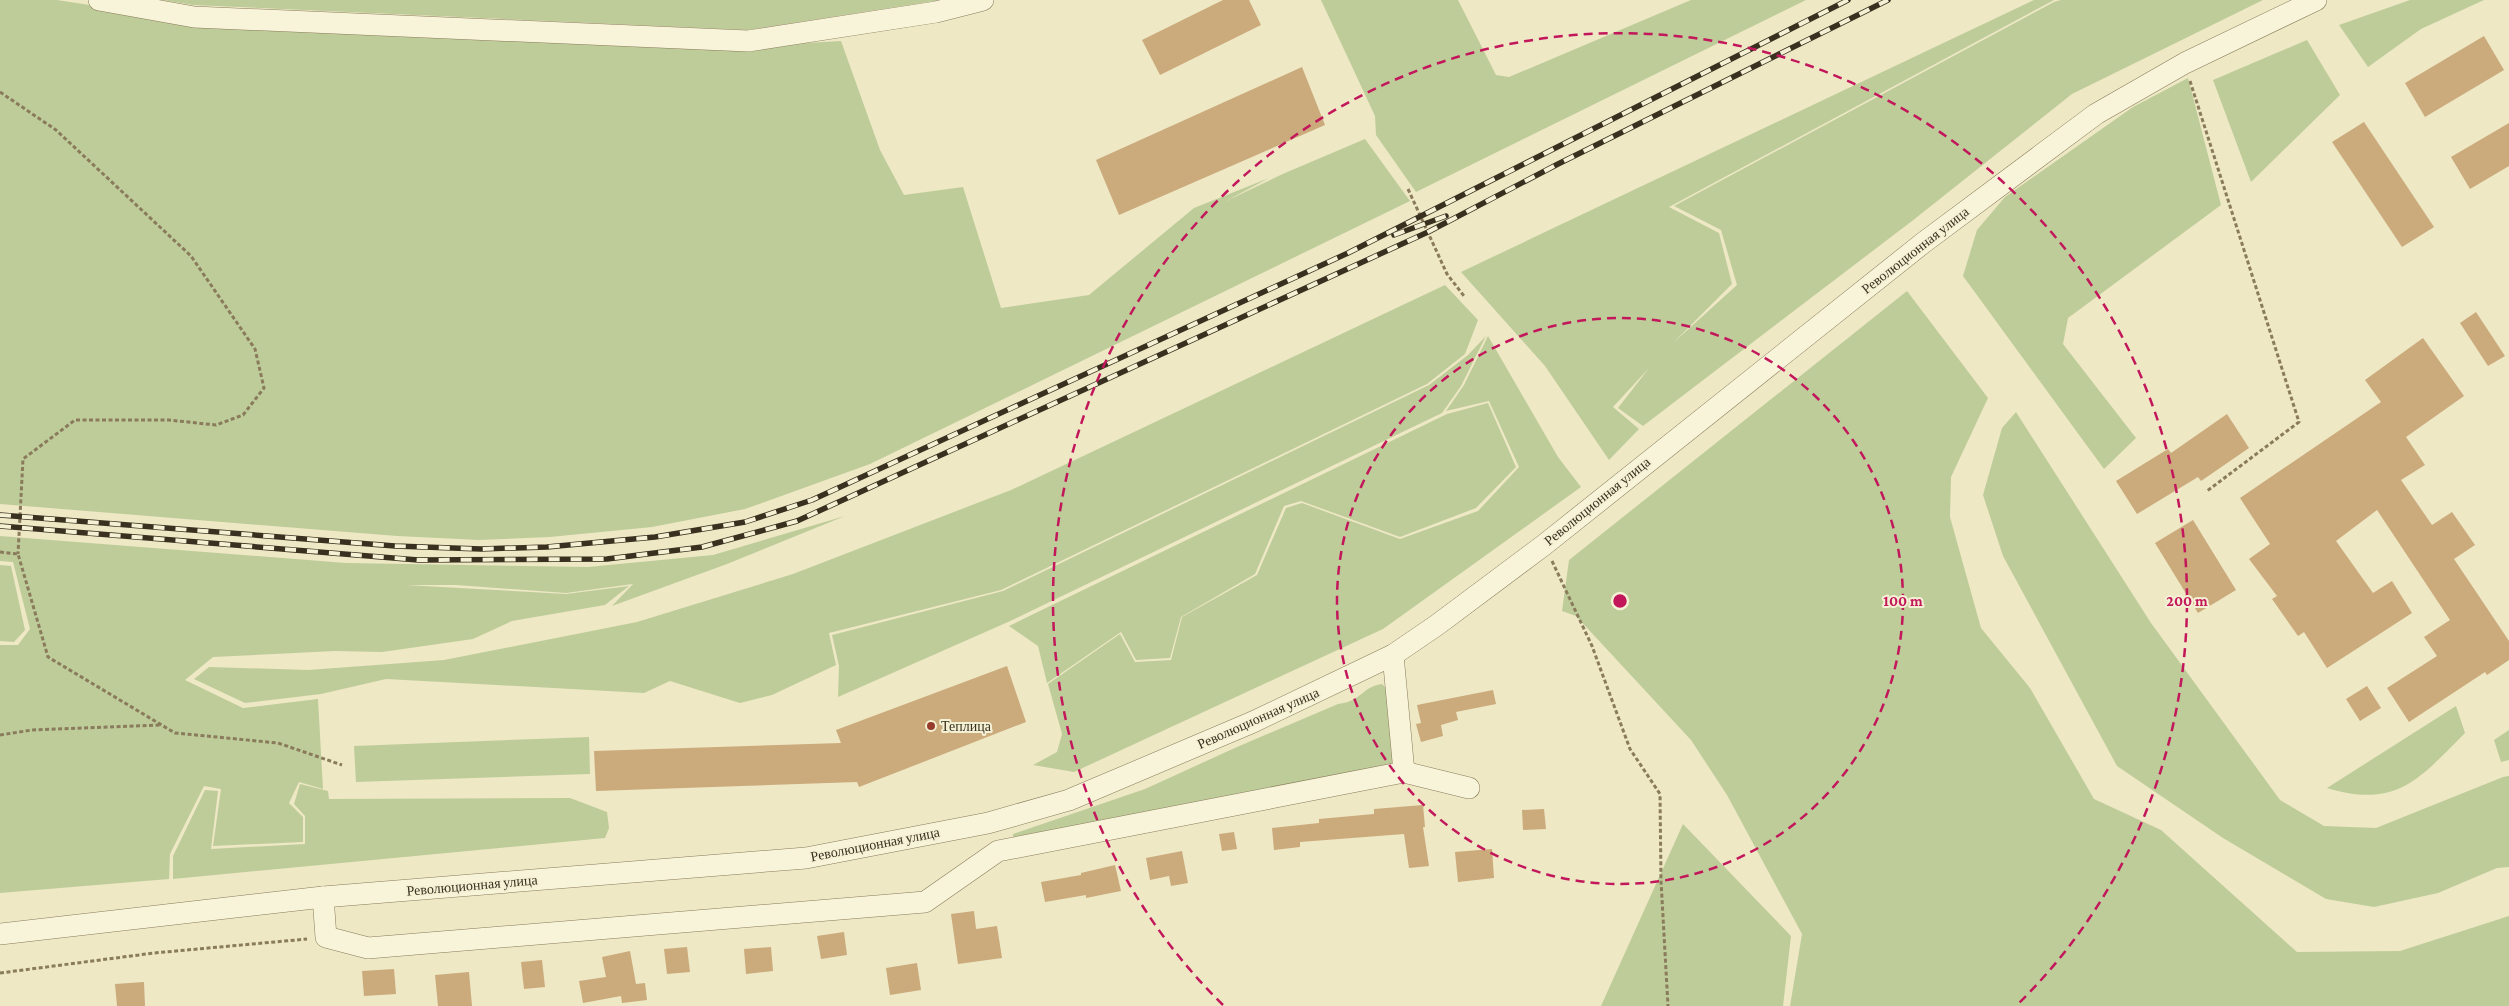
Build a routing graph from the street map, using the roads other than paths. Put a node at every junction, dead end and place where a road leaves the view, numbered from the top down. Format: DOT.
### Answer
graph roads {
  1 [pos="99,0"];
  2 [pos="983,0"];
  3 [pos="2316,0"];
  4 [pos="1393,655"];
  5 [pos="1404,772"];
  6 [pos="1469,788"];
  7 [pos="988,823"];
  8 [pos="998,851"];
  9 [pos="323,897"];
  10 [pos="0,934"];
  1 -- 2 [label="street"];
  3 -- 4 [label="street, Революционная улица"];
  4 -- 5 [label="street"];
  4 -- 7 [label="street, Революционная улица"];
  5 -- 6 [label="street"];
  5 -- 8 [label="street"];
  7 -- 8 [label="street"];
  7 -- 9 [label="street, Революционная улица"];
  8 -- 9 [label="street"];
  9 -- 10 [label="street, Революционная улица"];
}
